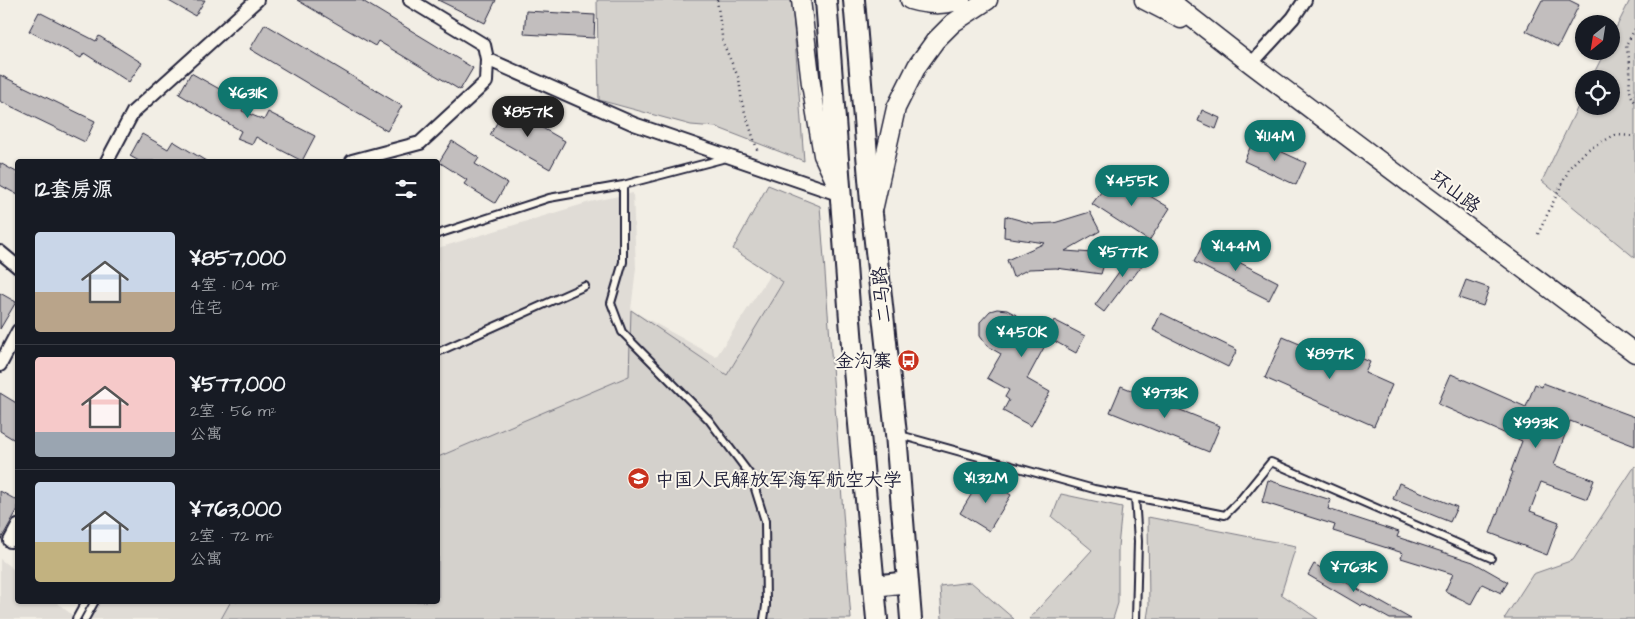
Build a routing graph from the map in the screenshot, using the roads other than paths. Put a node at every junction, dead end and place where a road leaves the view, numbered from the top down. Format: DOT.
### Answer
graph roads {
  1 [pos="257,0"];
  2 [pos="410,0"];
  3 [pos="801,0"];
  4 [pos="826,0"];
  5 [pos="854,0"];
  6 [pos="910,0"];
  7 [pos="961,0"];
  8 [pos="988,0"];
  9 [pos="1144,0"];
  10 [pos="1169,0"];
  11 [pos="1305,0"];
  12 [pos="1214,36"];
  13 [pos="487,59"];
  14 [pos="1251,64"];
  15 [pos="729,157"];
  16 [pos="108,159"];
  17 [pos="360,159"];
  18 [pos="623,185"];
  19 [pos="841,195"];
  20 [pos="872,214"];
  21 [pos="440,233"];
  22 [pos="0,252"];
  23 [pos="15,264"];
  24 [pos="585,286"];
  25 [pos="15,337"];
  26 [pos="440,351"];
  27 [pos="1635,353"];
  28 [pos="0,365"];
  29 [pos="896,434"];
  30 [pos="1135,497"];
  31 [pos="15,532"];
  32 [pos="10,541"];
  33 [pos="1491,558"];
  34 [pos="908,582"];
  35 [pos="874,586"];
  36 [pos="84,604"];
  37 [pos="93,604"];
  38 [pos="76,619"];
  39 [pos="85,619"];
  40 [pos="764,619"];
  41 [pos="877,619"];
  42 [pos="911,619"];
  43 [pos="1136,619"];
  1 -- 16 [label="street"];
  2 -- 13 [label="street"];
  3 -- 19 [label="main road"];
  4 -- 19 [label="main road, 二马路"];
  5 -- 20 [label="main road, 二马路"];
  6 -- 7 [label="main road"];
  8 -- 20 [label="main road"];
  9 -- 12 [label="main road"];
  10 -- 12 [label="main road"];
  11 -- 14 [label="street"];
  12 -- 14 [label="main road, 环山路"];
  13 -- 15 [label="street"];
  13 -- 17 [label="street"];
  14 -- 27 [label="main road, 环山路"];
  15 -- 18 [label="lane"];
  15 -- 19 [label="street"];
  18 -- 21 [label="lane"];
  18 -- 40 [label="lane"];
  19 -- 35 [label="main road, 二马路"];
  20 -- 29 [label="main road, 二马路"];
  22 -- 23 [label="street"];
  24 -- 26 [label="lane"];
  25 -- 28 [label="street"];
  29 -- 30 [label="lane"];
  29 -- 34 [label="main road, 二马路"];
  30 -- 33 [label="lane"];
  30 -- 43 [label="lane"];
  31 -- 32 [label="street"];
  34 -- 35 [label="main road"];
  34 -- 42 [label="main road, 二马路"];
  35 -- 41 [label="main road, 二马路"];
  36 -- 38 [label="lane"];
  37 -- 39 [label="lane"];
}
